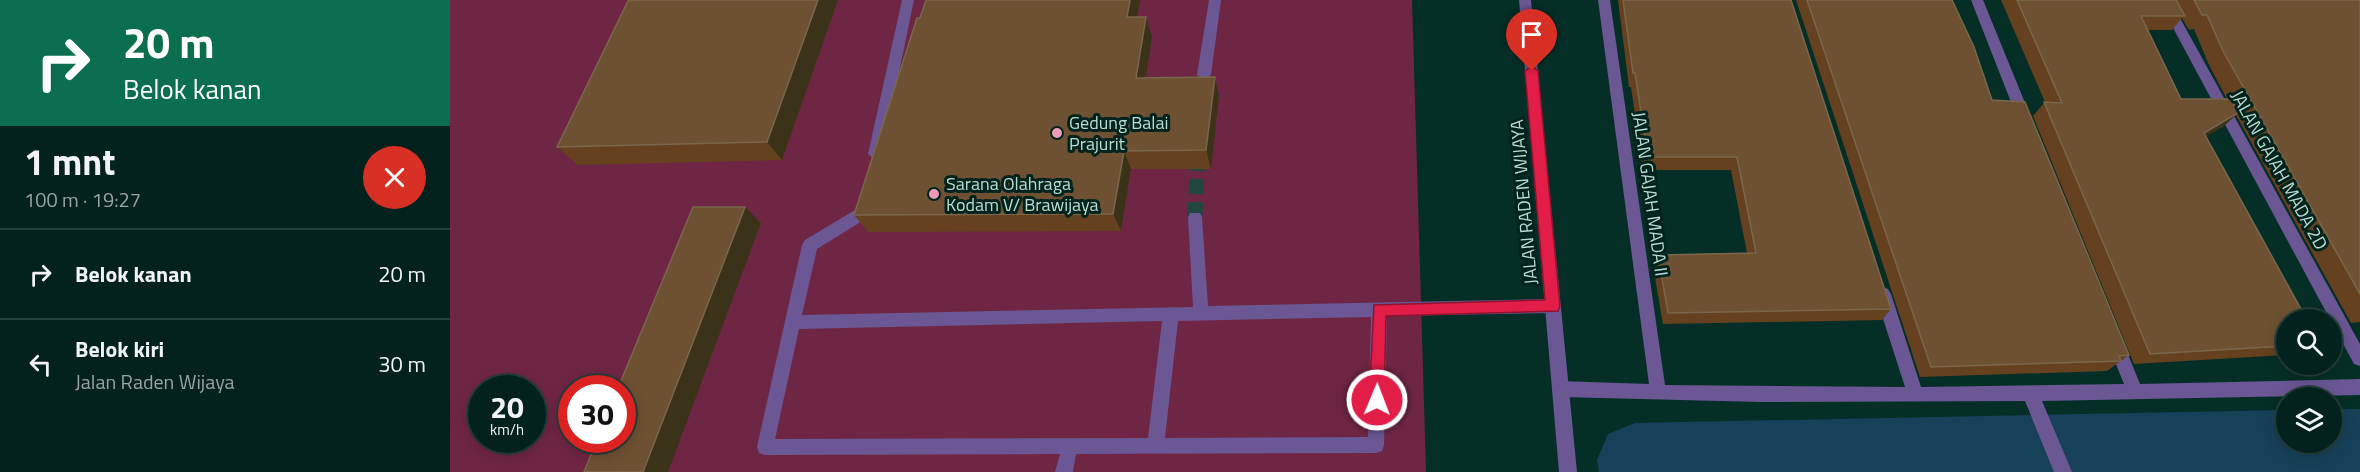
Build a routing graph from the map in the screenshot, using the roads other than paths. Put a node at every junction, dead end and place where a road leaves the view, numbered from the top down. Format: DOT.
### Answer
graph roads {
  1 [pos="908,0"];
  2 [pos="1215,0"];
  3 [pos="1525,0"];
  4 [pos="1604,0"];
  5 [pos="1977,0"];
  6 [pos="2164,0"];
  7 [pos="1204,75"];
  8 [pos="2030,131"];
  9 [pos="1195,218"];
  10 [pos="1879,281"];
  11 [pos="1553,306"];
  12 [pos="1379,310"];
  13 [pos="1171,314"];
  14 [pos="1201,314"];
  15 [pos="792,322"];
  16 [pos="2109,327"];
  17 [pos="2360,359"];
  18 [pos="2360,387"];
  19 [pos="1560,389"];
  20 [pos="2135,392"];
  21 [pos="1658,393"];
  22 [pos="2030,393"];
  23 [pos="1915,394"];
  24 [pos="1156,445"];
  25 [pos="1070,446"];
  26 [pos="1064,472"];
  27 [pos="1568,472"];
  28 [pos="2062,472"];
  1 -- 15 [label="street"];
  2 -- 7 [label="street"];
  3 -- 11 [label="street, JALAN RADEN WIJAYA"];
  4 -- 21 [label="street, JALAN GAJAH MADA II"];
  5 -- 8 [label="street"];
  6 -- 17 [label="street, JALAN GAJAH MADA 2D"];
  9 -- 14 [label="street"];
  10 -- 23 [label="street"];
  11 -- 12 [label="street"];
  11 -- 19 [label="street, JALAN RADEN WIJAYA"];
  12 -- 14 [label="street"];
  12 -- 24 [label="street"];
  13 -- 14 [label="street"];
  13 -- 15 [label="street"];
  13 -- 24 [label="street"];
  15 -- 25 [label="street"];
  16 -- 20 [label="street"];
  18 -- 20 [label="street"];
  19 -- 21 [label="street"];
  19 -- 27 [label="street, JALAN RADEN WIJAYA"];
  20 -- 22 [label="street"];
  21 -- 23 [label="street"];
  22 -- 23 [label="street"];
  22 -- 28 [label="street"];
  24 -- 25 [label="street"];
  25 -- 26 [label="street"];
}
